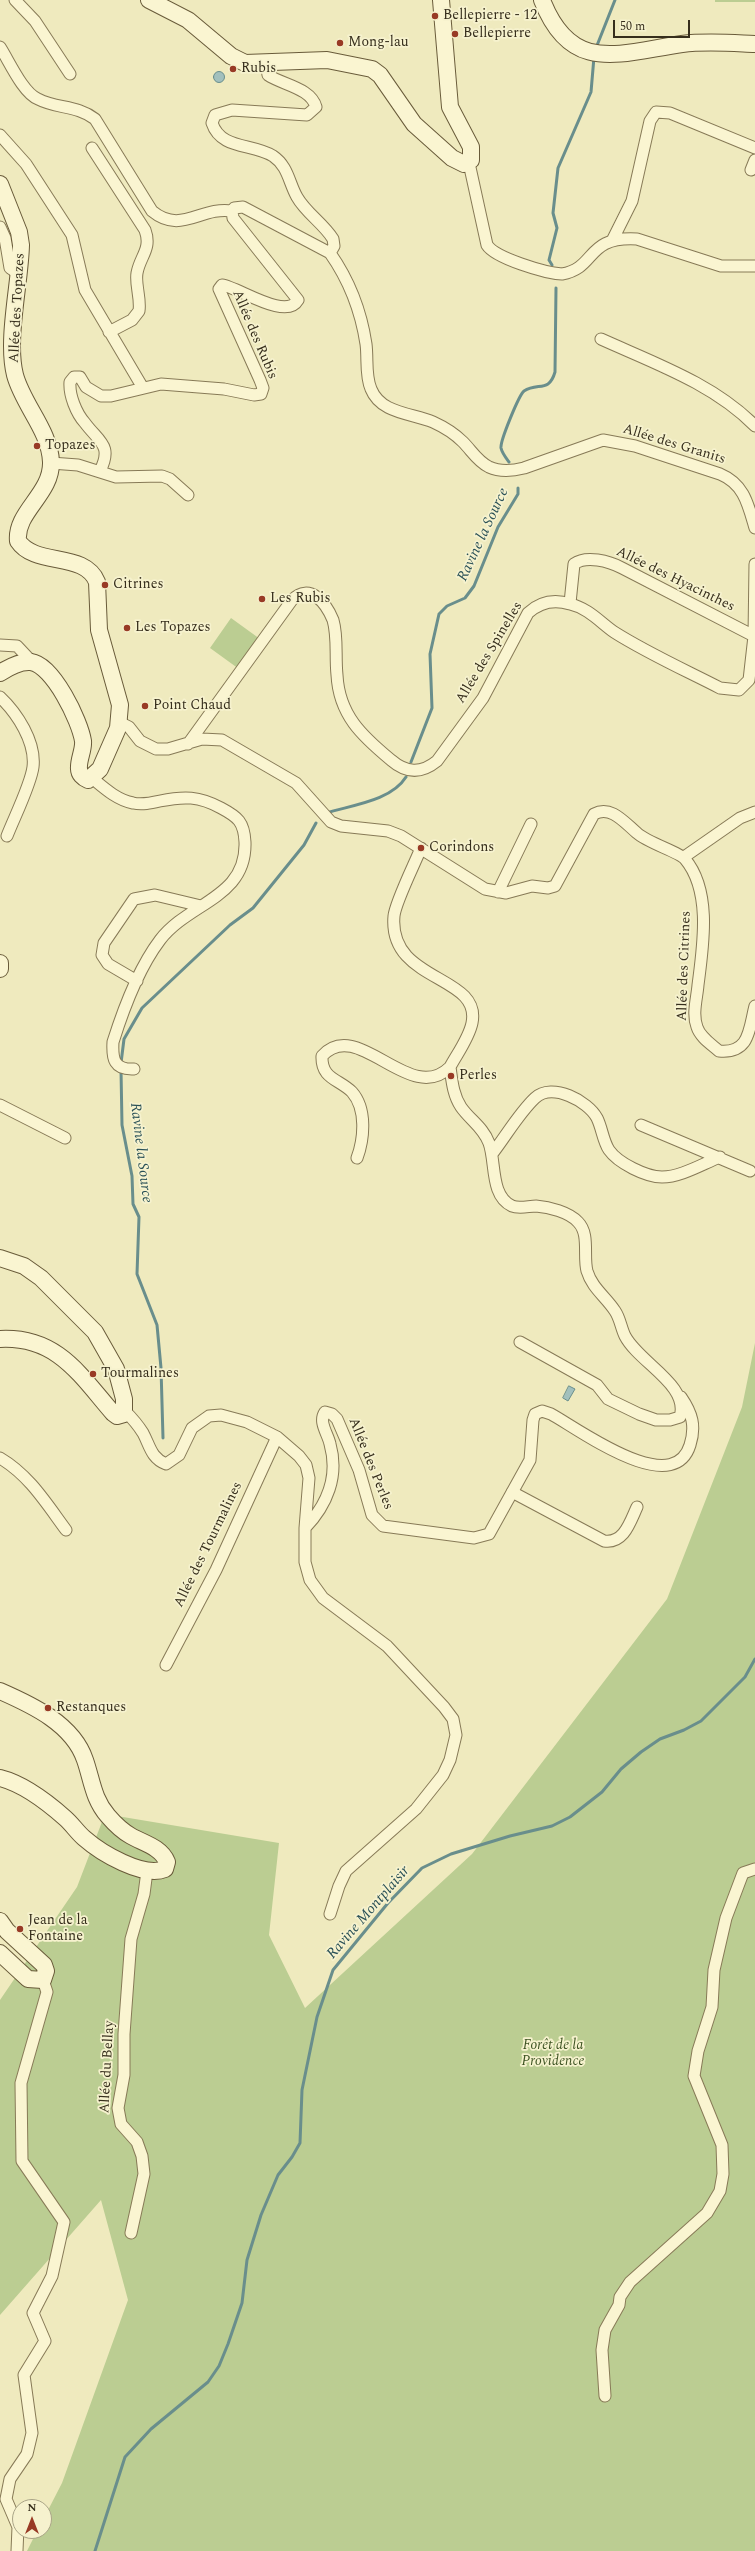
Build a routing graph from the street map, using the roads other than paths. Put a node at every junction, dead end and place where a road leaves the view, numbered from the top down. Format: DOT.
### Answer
graph roads {
  1 [pos="15,0"];
  2 [pos="149,0"];
  3 [pos="442,0"];
  4 [pos="542,0"];
  5 [pos="172,5"];
  6 [pos="755,44"];
  7 [pos="0,47"];
  8 [pos="266,63"];
  9 [pos="70,74"];
  10 [pos="0,135"];
  11 [pos="92,148"];
  12 [pos="755,148"];
  13 [pos="469,163"];
  14 [pos="0,184"];
  15 [pos="232,211"];
  16 [pos="0,226"];
  17 [pos="613,239"];
  18 [pos="330,252"];
  19 [pos="755,266"];
  20 [pos="20,275"];
  21 [pos="109,332"];
  22 [pos="601,339"];
  23 [pos="143,388"];
  24 [pos="755,426"];
  25 [pos="51,463"];
  26 [pos="100,471"];
  27 [pos="188,495"];
  28 [pos="755,528"];
  29 [pos="755,564"];
  30 [pos="570,604"];
  31 [pos="754,636"];
  32 [pos="0,645"];
  33 [pos="32,662"];
  34 [pos="0,673"];
  35 [pos="0,697"];
  36 [pos="119,722"];
  37 [pos="188,744"];
  38 [pos="92,778"];
  39 [pos="755,812"];
  40 [pos="531,824"];
  41 [pos="7,836"];
  42 [pos="421,848"];
  43 [pos="684,857"];
  44 [pos="498,892"];
  45 [pos="201,906"];
  46 [pos="0,963"];
  47 [pos="0,970"];
  48 [pos="137,981"];
  49 [pos="755,1006"];
  50 [pos="450,1066"];
  51 [pos="134,1069"];
  52 [pos="0,1105"];
  53 [pos="641,1125"];
  54 [pos="65,1138"];
  55 [pos="492,1154"];
  56 [pos="720,1157"];
  57 [pos="357,1158"];
  58 [pos="750,1171"];
  59 [pos="0,1258"];
  60 [pos="0,1339"];
  61 [pos="520,1342"];
  62 [pos="681,1397"];
  63 [pos="125,1411"];
  64 [pos="277,1437"];
  65 [pos="0,1458"];
  66 [pos="512,1492"];
  67 [pos="637,1507"];
  68 [pos="305,1528"];
  69 [pos="66,1530"];
  70 [pos="166,1665"];
  71 [pos="0,1690"];
  72 [pos="0,1778"];
  73 [pos="755,1869"];
  74 [pos="147,1871"];
  75 [pos="330,1914"];
  76 [pos="0,1921"];
  77 [pos="0,1953"];
  78 [pos="43,1980"];
  79 [pos="131,2233"];
  80 [pos="605,2396"];
  81 [pos="17,2551"];
  1 -- 9 [label="street"];
  2 -- 5 [label="main road"];
  3 -- 13 [label="main road"];
  4 -- 6 [label="main road"];
  5 -- 8 [label="main road"];
  7 -- 15 [label="street"];
  8 -- 13 [label="main road"];
  8 -- 18 [label="street"];
  10 -- 21 [label="street"];
  11 -- 21 [label="street"];
  12 -- 17 [label="street"];
  13 -- 17 [label="street"];
  14 -- 20 [label="main road, Allée des Topazes"];
  15 -- 18 [label="street"];
  15 -- 23 [label="street, Allée des Rubis"];
  16 -- 20 [label="street"];
  17 -- 19 [label="street"];
  18 -- 28 [label="street, Allée des Granits"];
  20 -- 25 [label="main road, Allée des Topazes"];
  21 -- 23 [label="street"];
  22 -- 24 [label="street"];
  23 -- 26 [label="street, Allée des Rubis"];
  25 -- 26 [label="street"];
  25 -- 36 [label="main road, Allée des Topazes"];
  26 -- 27 [label="street"];
  29 -- 31 [label="street, Allée des Spinelles"];
  30 -- 31 [label="street, Allée des Hyacinthes"];
  30 -- 31 [label="street, Allée des Spinelles"];
  30 -- 37 [label="street, Allée des Spinelles"];
  32 -- 33 [label="street"];
  33 -- 34 [label="main road"];
  33 -- 38 [label="main road"];
  35 -- 41 [label="street"];
  36 -- 37 [label="street"];
  36 -- 38 [label="main road, Allée des Topazes"];
  37 -- 42 [label="street"];
  38 -- 45 [label="street"];
  39 -- 43 [label="street"];
  40 -- 44 [label="street"];
  42 -- 44 [label="street"];
  42 -- 50 [label="street"];
  43 -- 44 [label="street"];
  43 -- 49 [label="street, Allée des Citrines"];
  45 -- 48 [label="street"];
  45 -- 48 [label="street"];
  46 -- 47 [label="main road"];
  48 -- 51 [label="street"];
  50 -- 55 [label="street, Allée des Perles"];
  50 -- 57 [label="street"];
  52 -- 54 [label="street"];
  53 -- 56 [label="street"];
  55 -- 56 [label="street"];
  55 -- 62 [label="street, Allée des Perles"];
  56 -- 58 [label="street"];
  59 -- 63 [label="main road"];
  60 -- 63 [label="main road"];
  61 -- 62 [label="street"];
  62 -- 66 [label="street, Allée des Perles"];
  63 -- 64 [label="street"];
  64 -- 68 [label="street"];
  64 -- 70 [label="street, Allée des Tourmalines"];
  65 -- 69 [label="street"];
  66 -- 67 [label="street"];
  66 -- 68 [label="street, Allée des Perles"];
  68 -- 75 [label="street"];
  71 -- 74 [label="main road"];
  72 -- 74 [label="main road"];
  73 -- 80 [label="street"];
  74 -- 79 [label="street, Allée du Bellay"];
  76 -- 78 [label="main road"];
  77 -- 78 [label="main road"];
  78 -- 81 [label="street"];
}
